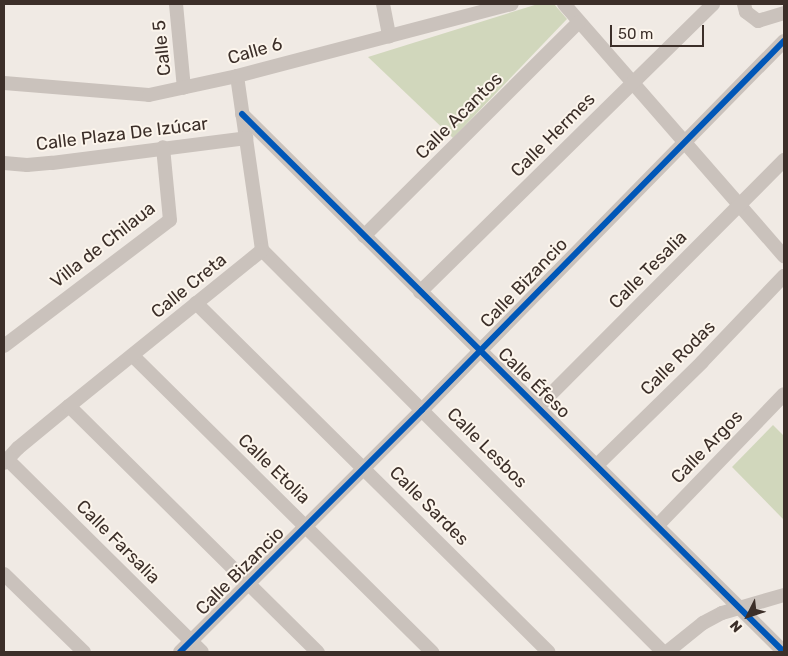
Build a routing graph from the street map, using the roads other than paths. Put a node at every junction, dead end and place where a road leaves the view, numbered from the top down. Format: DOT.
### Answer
graph roads {
  1 [pos="176,4"];
  2 [pos="383,4"];
  3 [pos="512,4"];
  4 [pos="564,4"];
  5 [pos="713,4"];
  6 [pos="744,4"];
  7 [pos="784,13"];
  8 [pos="579,22"];
  9 [pos="389,36"];
  10 [pos="784,41"];
  11 [pos="236,76"];
  12 [pos="4,83"];
  13 [pos="632,83"];
  14 [pos="184,88"];
  15 [pos="242,114"];
  16 [pos="246,138"];
  17 [pos="685,144"];
  18 [pos="163,147"];
  19 [pos="784,160"];
  20 [pos="4,163"];
  21 [pos="739,206"];
  22 [pos="364,236"];
  23 [pos="262,250"];
  24 [pos="784,256"];
  25 [pos="784,276"];
  26 [pos="420,292"];
  27 [pos="196,304"];
  28 [pos="4,346"];
  29 [pos="479,350"];
  30 [pos="133,356"];
  31 [pos="784,394"];
  32 [pos="69,406"];
  33 [pos="538,407"];
  34 [pos="422,410"];
  35 [pos="5,461"];
  36 [pos="597,465"];
  37 [pos="365,468"];
  38 [pos="657,526"];
  39 [pos="306,527"];
  40 [pos="4,574"];
  41 [pos="249,584"];
  42 [pos="784,595"];
  43 [pos="738,608"];
  44 [pos="191,642"];
  45 [pos="84,652"];
  46 [pos="180,652"];
  47 [pos="202,652"];
  48 [pos="318,652"];
  49 [pos="432,652"];
  50 [pos="549,652"];
  51 [pos="665,652"];
  52 [pos="784,652"];
  1 -- 14 [label="street, Calle 5"];
  2 -- 9 [label="street"];
  3 -- 9 [label="street, Calle 6"];
  4 -- 8 [label="street"];
  5 -- 13 [label="street, Calle Hermes"];
  6 -- 7 [label="street"];
  8 -- 13 [label="street"];
  8 -- 22 [label="street, Calle Acantos"];
  9 -- 11 [label="street, Calle 6"];
  10 -- 17 [label="street, Calle Bizancio"];
  11 -- 14 [label="street, Calle 6"];
  11 -- 15 [label="street"];
  12 -- 14 [label="street, Calle 6"];
  13 -- 17 [label="street"];
  13 -- 26 [label="street, Calle Hermes"];
  15 -- 16 [label="street"];
  15 -- 22 [label="street, Calle Éfeso"];
  16 -- 18 [label="street, Calle Plaza De Izúcar"];
  16 -- 23 [label="street"];
  17 -- 21 [label="street"];
  17 -- 29 [label="street, Calle Bizancio"];
  18 -- 20 [label="street, Calle Plaza De Izúcar"];
  18 -- 28 [label="street, Villa de Chilaua"];
  19 -- 21 [label="street, Calle Tesalia"];
  21 -- 24 [label="street"];
  21 -- 33 [label="street, Calle Tesalia"];
  22 -- 26 [label="street, Calle Éfeso"];
  23 -- 27 [label="street, Calle Creta"];
  23 -- 34 [label="street, Calle Lesbos"];
  25 -- 36 [label="street, Calle Rodas"];
  26 -- 29 [label="street, Calle Éfeso"];
  27 -- 30 [label="street, Calle Creta"];
  27 -- 37 [label="street, Calle Sardes"];
  29 -- 33 [label="street, Calle Éfeso"];
  29 -- 34 [label="street, Calle Bizancio"];
  30 -- 32 [label="street, Calle Creta"];
  30 -- 39 [label="street, Calle Etolia"];
  31 -- 38 [label="street, Calle Argos"];
  32 -- 35 [label="street, Calle Creta"];
  32 -- 41 [label="street"];
  33 -- 36 [label="street, Calle Éfeso"];
  34 -- 37 [label="street, Calle Bizancio"];
  34 -- 51 [label="street, Calle Lesbos"];
  35 -- 44 [label="street, Calle Farsalia"];
  36 -- 38 [label="street, Calle Éfeso"];
  37 -- 39 [label="street, Calle Bizancio"];
  37 -- 50 [label="street, Calle Sardes"];
  38 -- 43 [label="street, Calle Éfeso"];
  39 -- 41 [label="street, Calle Bizancio"];
  39 -- 49 [label="street, Calle Etolia"];
  40 -- 45 [label="street"];
  41 -- 44 [label="street, Calle Bizancio"];
  41 -- 48 [label="street"];
  42 -- 43 [label="street"];
  43 -- 51 [label="street"];
  43 -- 52 [label="street, Calle Éfeso"];
  44 -- 46 [label="street, Calle Bizancio"];
  44 -- 47 [label="street, Calle Farsalia"];
}
